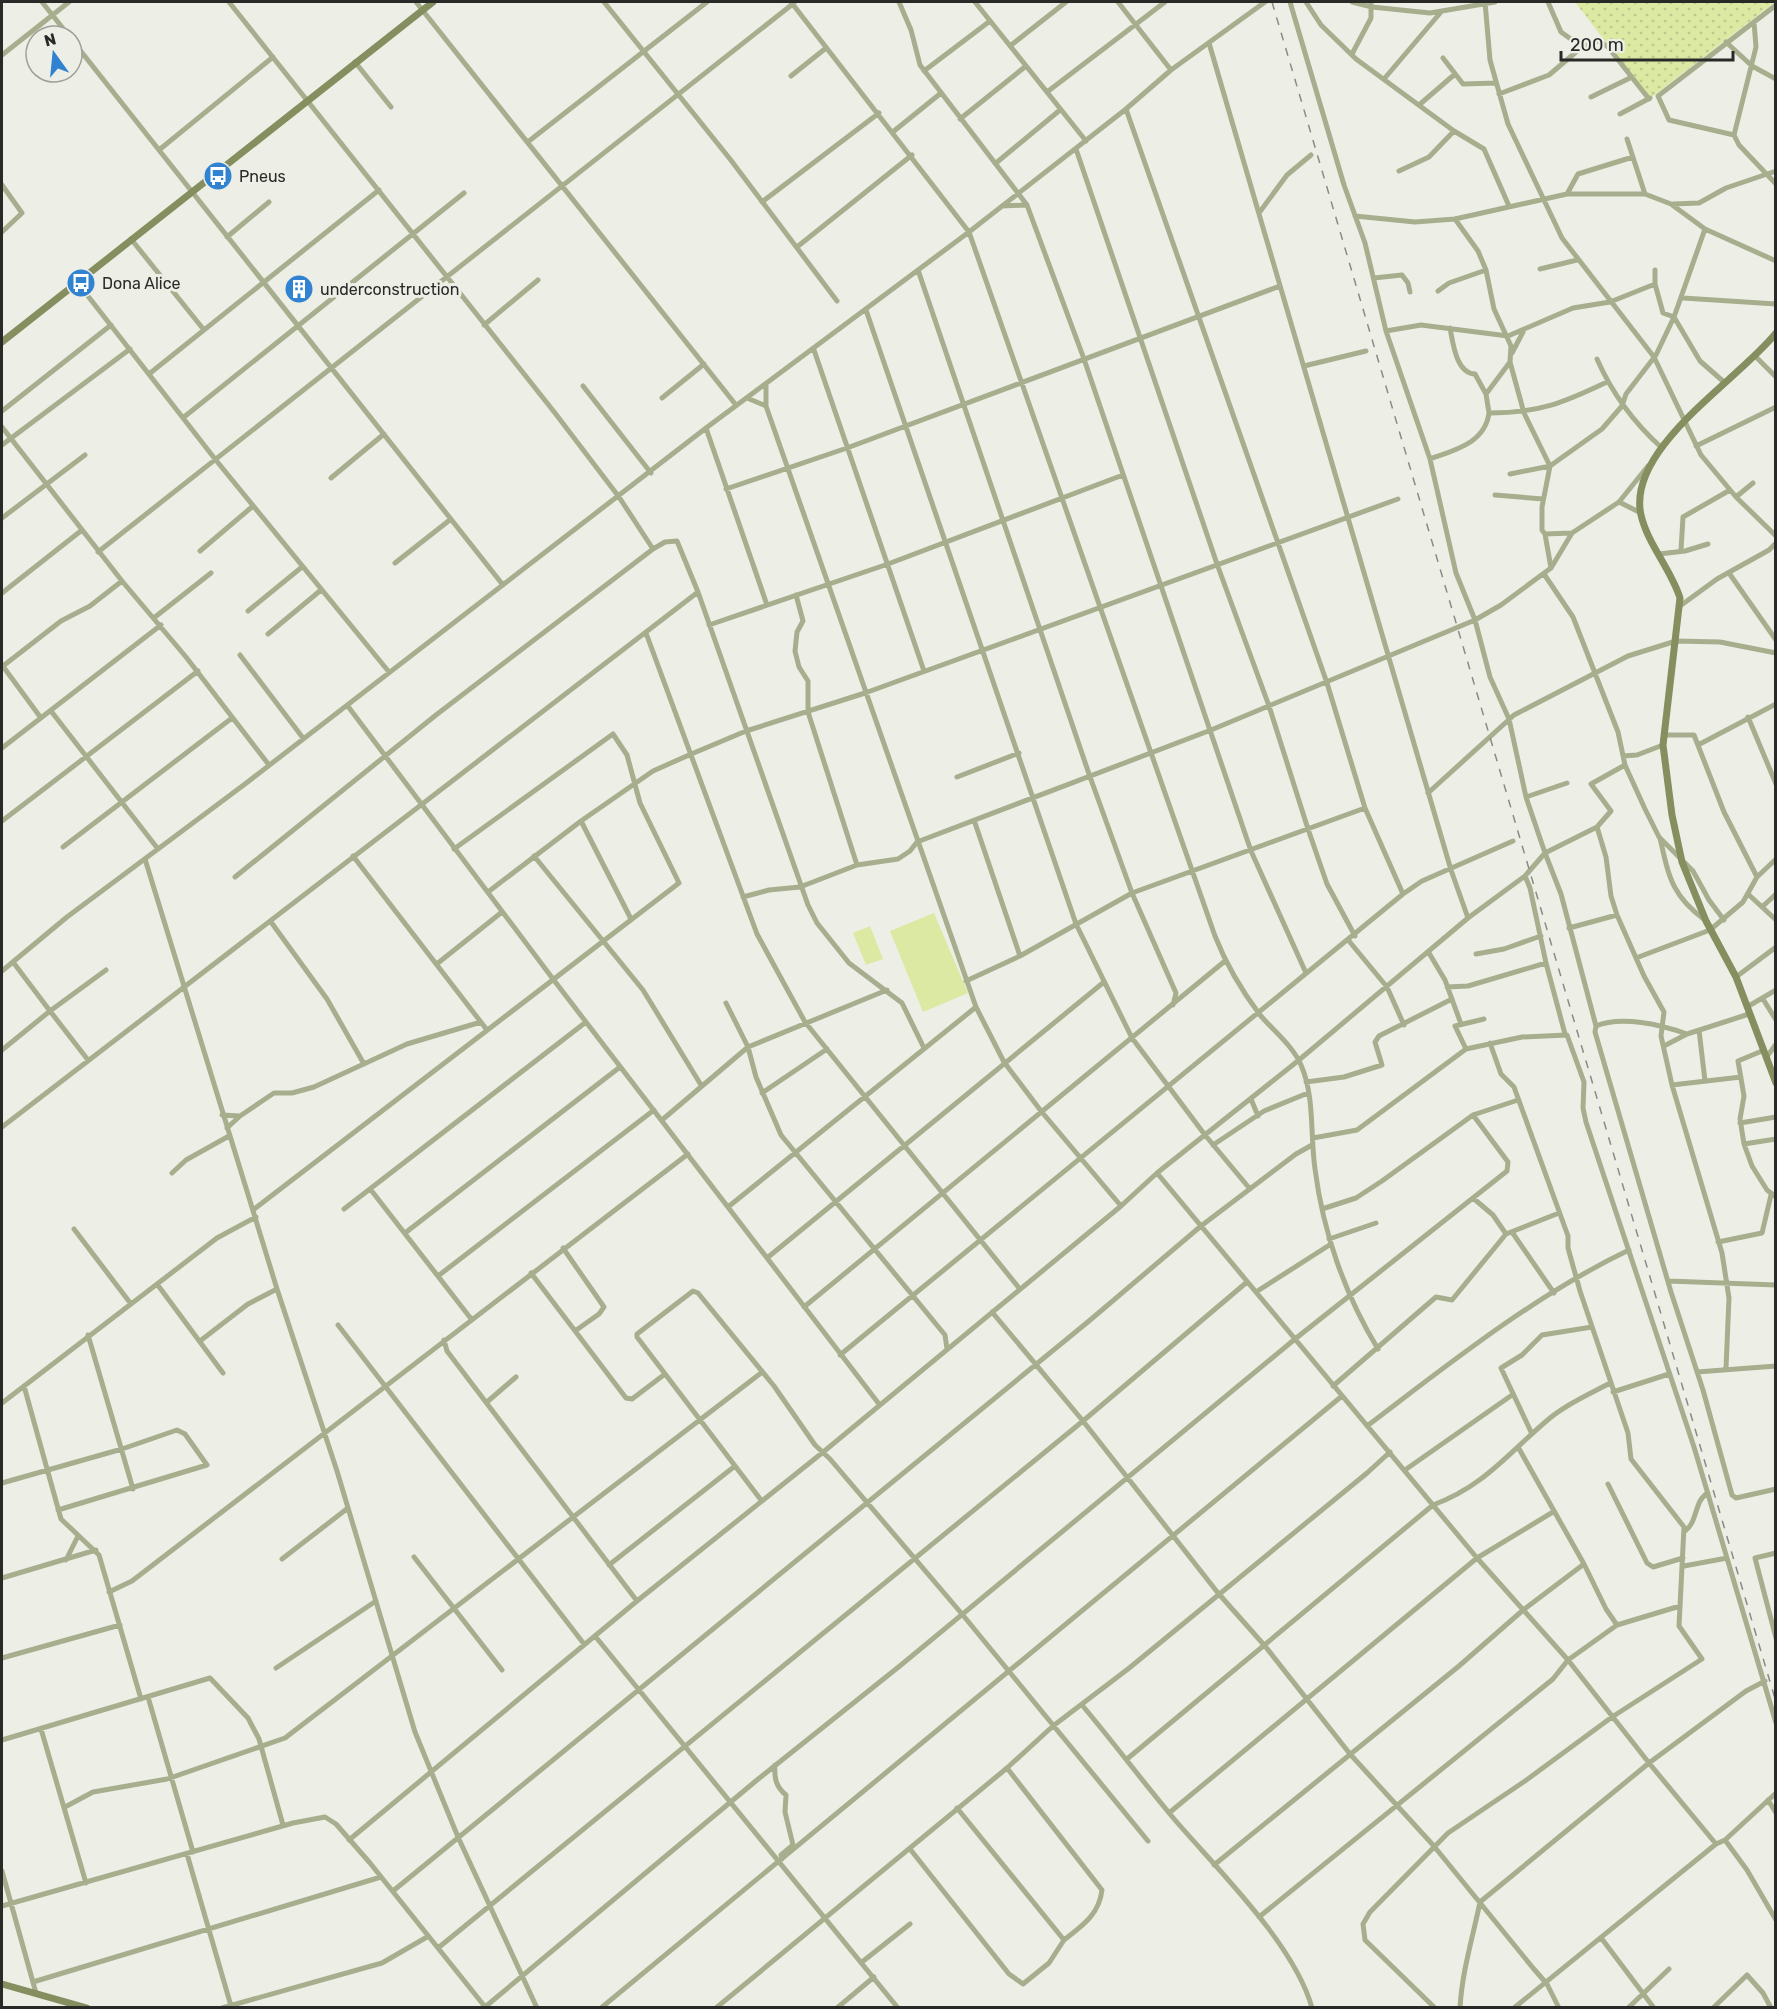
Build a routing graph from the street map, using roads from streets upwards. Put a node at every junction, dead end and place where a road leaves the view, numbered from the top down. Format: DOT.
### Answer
graph roads {
  1 [pos="42,2"];
  2 [pos="69,2"];
  3 [pos="229,2"];
  4 [pos="416,2"];
  5 [pos="433,2"];
  6 [pos="604,2"];
  7 [pos="707,2"];
  8 [pos="793,2"];
  9 [pos="899,2"];
  10 [pos="975,2"];
  11 [pos="1066,2"];
  12 [pos="1118,2"];
  13 [pos="1165,2"];
  14 [pos="1263,2"];
  15 [pos="1290,2"];
  16 [pos="1306,2"];
  17 [pos="1353,2"];
  18 [pos="1485,2"];
  19 [pos="1495,2"];
  20 [pos="1548,2"];
  21 [pos="1371,4"];
  22 [pos="1776,5"];
  23 [pos="423,9"];
  24 [pos="1443,10"];
  25 [pos="52,15"];
  26 [pos="990,21"];
  27 [pos="1754,22"];
  28 [pos="59,24"];
  29 [pos="1135,25"];
  30 [pos="1726,42"];
  31 [pos="1209,43"];
  32 [pos="1010,46"];
  33 [pos="1582,47"];
  34 [pos="826,48"];
  35 [pos="643,51"];
  36 [pos="1352,54"];
  37 [pos="2,55"];
  38 [pos="84,55"];
  39 [pos="273,57"];
  40 [pos="1443,58"];
  41 [pos="356,62"];
  42 [pos="1026,66"];
  43 [pos="1752,66"];
  44 [pos="924,70"];
  45 [pos="1171,70"];
  46 [pos="1455,74"];
  47 [pos="791,76"];
  48 [pos="1632,77"];
  49 [pos="1384,79"];
  50 [pos="1776,79"];
  51 [pos="1496,83"];
  52 [pos="1047,92"];
  53 [pos="941,93"];
  54 [pos="678,94"];
  55 [pos="1499,94"];
  56 [pos="1591,96"];
  57 [pos="1658,96"];
  58 [pos="1649,99"];
  59 [pos="307,100"];
  60 [pos="1419,105"];
  61 [pos="391,107"];
  62 [pos="1060,110"];
  63 [pos="1126,110"];
  64 [pos="879,113"];
  65 [pos="1620,114"];
  66 [pos="960,119"];
  67 [pos="894,131"];
  68 [pos="1454,131"];
  69 [pos="1734,135"];
  70 [pos="1628,139"];
  71 [pos="529,141"];
  72 [pos="1086,141"];
  73 [pos="1076,149"];
  74 [pos="159,150"];
  75 [pos="912,155"];
  76 [pos="1311,155"];
  77 [pos="1633,157"];
  78 [pos="996,163"];
  79 [pos="1399,171"];
  80 [pos="1776,171"];
  81 [pos="1765,174"];
  82 [pos="562,184"];
  83 [pos="1776,184"];
  84 [pos="2,185"];
  85 [pos="379,190"];
  86 [pos="191,192"];
  87 [pos="464,193"];
  88 [pos="1017,193"];
  89 [pos="1568,194"];
  90 [pos="1644,194"];
  91 [pos="1543,198"];
  92 [pos="269,202"];
  93 [pos="762,202"];
  94 [pos="1671,204"];
  95 [pos="1001,206"];
  96 [pos="1027,206"];
  97 [pos="1509,206"];
  98 [pos="1258,213"];
  99 [pos="1355,216"];
  100 [pos="1455,219"];
  101 [pos="1705,228"];
  102 [pos="2,232"];
  103 [pos="969,232"];
  104 [pos="413,234"];
  105 [pos="227,237"];
  106 [pos="131,239"];
  107 [pos="797,247"];
  108 [pos="1577,260"];
  109 [pos="1776,261"];
  110 [pos="1540,269"];
  111 [pos="918,270"];
  112 [pos="1486,270"];
  113 [pos="1655,270"];
  114 [pos="446,277"];
  115 [pos="1374,278"];
  116 [pos="538,280"];
  117 [pos="77,282"];
  118 [pos="264,283"];
  119 [pos="1655,284"];
  120 [pos="1280,286"];
  121 [pos="1438,291"];
  122 [pos="1410,292"];
  123 [pos="1683,298"];
  124 [pos="837,301"];
  125 [pos="1610,302"];
  126 [pos="1776,304"];
  127 [pos="866,310"];
  128 [pos="1200,317"];
  129 [pos="1674,317"];
  130 [pos="111,325"];
  131 [pos="297,325"];
  132 [pos="484,325"];
  133 [pos="1450,328"];
  134 [pos="204,330"];
  135 [pos="1386,331"];
  136 [pos="1522,333"];
  137 [pos="1776,333"];
  138 [pos="1508,336"];
  139 [pos="1142,338"];
  140 [pos="2,342"];
  141 [pos="130,349"];
  142 [pos="814,350"];
  143 [pos="1366,351"];
  144 [pos="1512,354"];
  145 [pos="1654,357"];
  146 [pos="1756,357"];
  147 [pos="1084,359"];
  148 [pos="1597,359"];
  149 [pos="1510,362"];
  150 [pos="704,364"];
  151 [pos="1304,366"];
  152 [pos="331,368"];
  153 [pos="149,374"];
  154 [pos="1776,377"];
  155 [pos="1022,381"];
  156 [pos="1607,382"];
  157 [pos="1724,382"];
  158 [pos="766,385"];
  159 [pos="583,386"];
  160 [pos="1486,394"];
  161 [pos="662,398"];
  162 [pos="747,398"];
  163 [pos="1623,403"];
  164 [pos="963,404"];
  165 [pos="736,405"];
  166 [pos="766,406"];
  167 [pos="1776,407"];
  168 [pos="2,411"];
  169 [pos="1489,413"];
  170 [pos="1524,413"];
  171 [pos="184,417"];
  172 [pos="1685,422"];
  173 [pos="905,425"];
  174 [pos="2,427"];
  175 [pos="706,428"];
  176 [pos="384,434"];
  177 [pos="11,438"];
  178 [pos="2,445"];
  179 [pos="1696,446"];
  180 [pos="847,448"];
  181 [pos="1662,448"];
  182 [pos="85,455"];
  183 [pos="215,459"];
  184 [pos="1430,459"];
  185 [pos="1550,466"];
  186 [pos="1648,466"];
  187 [pos="789,469"];
  188 [pos="651,473"];
  189 [pos="1510,474"];
  190 [pos="1124,475"];
  191 [pos="331,478"];
  192 [pos="46,483"];
  193 [pos="1753,483"];
  194 [pos="726,489"];
  195 [pos="1730,490"];
  196 [pos="1495,495"];
  197 [pos="1063,496"];
  198 [pos="619,497"];
  199 [pos="1736,497"];
  200 [pos="1398,499"];
  201 [pos="1543,499"];
  202 [pos="1619,502"];
  203 [pos="253,506"];
  204 [pos="1641,513"];
  205 [pos="1347,516"];
  206 [pos="2,518"];
  207 [pos="451,519"];
  208 [pos="1005,519"];
  209 [pos="82,530"];
  210 [pos="1572,533"];
  211 [pos="1545,534"];
  212 [pos="1776,536"];
  213 [pos="945,542"];
  214 [pos="1277,542"];
  215 [pos="1776,543"];
  216 [pos="1708,544"];
  217 [pos="653,549"];
  218 [pos="1681,550"];
  219 [pos="200,551"];
  220 [pos="99,552"];
  221 [pos="1659,554"];
  222 [pos="395,563"];
  223 [pos="888,564"];
  224 [pos="1217,564"];
  225 [pos="302,567"];
  226 [pos="1551,568"];
  227 [pos="211,573"];
  228 [pos="1729,573"];
  229 [pos="1544,574"];
  230 [pos="122,581"];
  231 [pos="830,584"];
  232 [pos="503,585"];
  233 [pos="1158,585"];
  234 [pos="321,590"];
  235 [pos="698,592"];
  236 [pos="2,593"];
  237 [pos="796,596"];
  238 [pos="767,605"];
  239 [pos="1680,606"];
  240 [pos="1100,608"];
  241 [pos="248,611"];
  242 [pos="155,618"];
  243 [pos="1475,620"];
  244 [pos="161,625"];
  245 [pos="709,625"];
  246 [pos="1042,630"];
  247 [pos="645,633"];
  248 [pos="268,634"];
  249 [pos="1676,640"];
  250 [pos="1776,640"];
  251 [pos="983,649"];
  252 [pos="1776,653"];
  253 [pos="240,655"];
  254 [pos="1389,657"];
  255 [pos="2,665"];
  256 [pos="198,671"];
  257 [pos="924,671"];
  258 [pos="389,672"];
  259 [pos="1593,673"];
  260 [pos="2,676"];
  261 [pos="10,676"];
  262 [pos="1328,683"];
  263 [pos="866,693"];
  264 [pos="1776,704"];
  265 [pos="347,705"];
  266 [pos="1269,706"];
  267 [pos="51,711"];
  268 [pos="808,712"];
  269 [pos="1748,717"];
  270 [pos="41,718"];
  271 [pos="232,718"];
  272 [pos="1509,719"];
  273 [pos="1211,730"];
  274 [pos="746,731"];
  275 [pos="1665,735"];
  276 [pos="303,738"];
  277 [pos="1663,745"];
  278 [pos="1698,745"];
  279 [pos="2,748"];
  280 [pos="1019,753"];
  281 [pos="1149,753"];
  282 [pos="689,755"];
  283 [pos="86,756"];
  284 [pos="1623,756"];
  285 [pos="386,759"];
  286 [pos="269,765"];
  287 [pos="1625,765"];
  288 [pos="1089,774"];
  289 [pos="957,777"];
  290 [pos="1567,783"];
  291 [pos="636,784"];
  292 [pos="1776,784"];
  293 [pos="1428,794"];
  294 [pos="1033,796"];
  295 [pos="1526,797"];
  296 [pos="123,803"];
  297 [pos="421,805"];
  298 [pos="1365,808"];
  299 [pos="974,819"];
  300 [pos="2,821"];
  301 [pos="581,821"];
  302 [pos="1597,828"];
  303 [pos="1308,829"];
  304 [pos="1659,837"];
  305 [pos="1513,841"];
  306 [pos="917,842"];
  307 [pos="63,847"];
  308 [pos="158,849"];
  309 [pos="454,849"];
  310 [pos="1251,850"];
  311 [pos="1545,853"];
  312 [pos="353,856"];
  313 [pos="534,856"];
  314 [pos="145,859"];
  315 [pos="1776,859"];
  316 [pos="1682,862"];
  317 [pos="857,865"];
  318 [pos="1451,870"];
  319 [pos="1191,872"];
  320 [pos="1525,876"];
  321 [pos="235,877"];
  322 [pos="1757,877"];
  323 [pos="800,887"];
  324 [pos="488,892"];
  325 [pos="1132,893"];
  326 [pos="1403,894"];
  327 [pos="1748,894"];
  328 [pos="1776,894"];
  329 [pos="743,897"];
  330 [pos="1762,907"];
  331 [pos="502,912"];
  332 [pos="1617,915"];
  333 [pos="1468,918"];
  334 [pos="631,919"];
  335 [pos="1724,920"];
  336 [pos="1776,920"];
  337 [pos="1706,921"];
  338 [pos="271,922"];
  339 [pos="1076,924"];
  340 [pos="1569,928"];
  341 [pos="1710,930"];
  342 [pos="1355,936"];
  343 [pos="1541,936"];
  344 [pos="601,941"];
  345 [pos="1349,941"];
  346 [pos="1776,947"];
  347 [pos="1429,953"];
  348 [pos="1476,954"];
  349 [pos="1020,956"];
  350 [pos="1636,958"];
  351 [pos="1225,961"];
  352 [pos="13,962"];
  353 [pos="438,963"];
  354 [pos="1546,963"];
  355 [pos="2,970"];
  356 [pos="106,970"];
  357 [pos="1306,973"];
  358 [pos="1736,977"];
  359 [pos="553,979"];
  360 [pos="966,981"];
  361 [pos="1104,982"];
  362 [pos="1387,987"];
  363 [pos="1447,987"];
  364 [pos="184,988"];
  365 [pos="887,990"];
  366 [pos="1776,990"];
  367 [pos="1176,993"];
  368 [pos="1186,995"];
  369 [pos="1452,999"];
  370 [pos="1763,999"];
  371 [pos="726,1003"];
  372 [pos="1173,1005"];
  373 [pos="976,1007"];
  374 [pos="1748,1010"];
  375 [pos="50,1011"];
  376 [pos="1259,1013"];
  377 [pos="1484,1019"];
  378 [pos="1776,1020"];
  379 [pos="481,1022"];
  380 [pos="586,1022"];
  381 [pos="805,1023"];
  382 [pos="1461,1024"];
  383 [pos="1404,1025"];
  384 [pos="1663,1025"];
  385 [pos="1596,1026"];
  386 [pos="487,1030"];
  387 [pos="1699,1030"];
  388 [pos="1565,1034"];
  389 [pos="1687,1034"];
  390 [pos="1132,1038"];
  391 [pos="1490,1043"];
  392 [pos="1776,1044"];
  393 [pos="1664,1046"];
  394 [pos="748,1047"];
  395 [pos="924,1048"];
  396 [pos="826,1049"];
  397 [pos="1466,1049"];
  398 [pos="2,1050"];
  399 [pos="1761,1051"];
  400 [pos="1765,1059"];
  401 [pos="88,1060"];
  402 [pos="1299,1060"];
  403 [pos="1004,1062"];
  404 [pos="364,1064"];
  405 [pos="620,1067"];
  406 [pos="1741,1077"];
  407 [pos="1705,1081"];
  408 [pos="1306,1082"];
  409 [pos="1776,1083"];
  410 [pos="701,1085"];
  411 [pos="1672,1085"];
  412 [pos="1168,1086"];
  413 [pos="762,1092"];
  414 [pos="1308,1093"];
  415 [pos="864,1095"];
  416 [pos="1251,1099"];
  417 [pos="1518,1100"];
  418 [pos="654,1110"];
  419 [pos="1041,1111"];
  420 [pos="222,1115"];
  421 [pos="1473,1115"];
  422 [pos="240,1116"];
  423 [pos="1258,1116"];
  424 [pos="1776,1117"];
  425 [pos="662,1120"];
  426 [pos="1740,1123"];
  427 [pos="2,1127"];
  428 [pos="227,1128"];
  429 [pos="229,1136"];
  430 [pos="1205,1136"];
  431 [pos="1313,1138"];
  432 [pos="1776,1139"];
  433 [pos="1744,1144"];
  434 [pos="903,1145"];
  435 [pos="1213,1145"];
  436 [pos="1312,1145"];
  437 [pos="795,1151"];
  438 [pos="688,1154"];
  439 [pos="1082,1159"];
  440 [pos="172,1173"];
  441 [pos="1157,1173"];
  442 [pos="1250,1189"];
  443 [pos="371,1190"];
  444 [pos="942,1193"];
  445 [pos="1773,1196"];
  446 [pos="1473,1198"];
  447 [pos="835,1201"];
  448 [pos="1121,1206"];
  449 [pos="728,1207"];
  450 [pos="344,1209"];
  451 [pos="1322,1209"];
  452 [pos="253,1210"];
  453 [pos="1559,1213"];
  454 [pos="256,1217"];
  455 [pos="1376,1223"];
  456 [pos="1200,1226"];
  457 [pos="74,1229"];
  458 [pos="1512,1232"];
  459 [pos="405,1233"];
  460 [pos="1506,1234"];
  461 [pos="981,1241"];
  462 [pos="1330,1242"];
  463 [pos="1718,1242"];
  464 [pos="563,1248"];
  465 [pos="874,1248"];
  466 [pos="1629,1250"];
  467 [pos="767,1258"];
  468 [pos="531,1274"];
  469 [pos="438,1276"];
  470 [pos="1578,1277"];
  471 [pos="1668,1281"];
  472 [pos="1247,1282"];
  473 [pos="1728,1283"];
  474 [pos="158,1284"];
  475 [pos="1776,1285"];
  476 [pos="1018,1288"];
  477 [pos="277,1289"];
  478 [pos="1256,1292"];
  479 [pos="1554,1293"];
  480 [pos="913,1297"];
  481 [pos="1350,1297"];
  482 [pos="131,1304"];
  483 [pos="804,1307"];
  484 [pos="992,1312"];
  485 [pos="472,1320"];
  486 [pos="338,1325"];
  487 [pos="1592,1327"];
  488 [pos="575,1331"];
  489 [pos="88,1335"];
  490 [pos="945,1335"];
  491 [pos="1295,1339"];
  492 [pos="444,1340"];
  493 [pos="200,1341"];
  494 [pos="956,1341"];
  495 [pos="436,1346"];
  496 [pos="947,1349"];
  497 [pos="1378,1349"];
  498 [pos="447,1351"];
  499 [pos="840,1355"];
  500 [pos="1035,1364"];
  501 [pos="1776,1366"];
  502 [pos="1726,1368"];
  503 [pos="223,1372"];
  504 [pos="761,1372"];
  505 [pos="1697,1372"];
  506 [pos="665,1374"];
  507 [pos="1669,1374"];
  508 [pos="516,1377"];
  509 [pos="1610,1383"];
  510 [pos="24,1386"];
  511 [pos="385,1386"];
  512 [pos="1333,1386"];
  513 [pos="1613,1392"];
  514 [pos="1512,1395"];
  515 [pos="1342,1396"];
  516 [pos="487,1402"];
  517 [pos="2,1403"];
  518 [pos="879,1404"];
  519 [pos="699,1420"];
  520 [pos="1083,1421"];
  521 [pos="1368,1426"];
  522 [pos="324,1432"];
  523 [pos="1532,1434"];
  524 [pos="1518,1447"];
  525 [pos="122,1449"];
  526 [pos="1390,1452"];
  527 [pos="822,1453"];
  528 [pos="735,1466"];
  529 [pos="48,1469"];
  530 [pos="1405,1470"];
  531 [pos="1128,1478"];
  532 [pos="2,1483"];
  533 [pos="1608,1484"];
  534 [pos="133,1488"];
  535 [pos="1776,1489"];
  536 [pos="1708,1493"];
  537 [pos="761,1500"];
  538 [pos="867,1502"];
  539 [pos="1433,1505"];
  540 [pos="348,1508"];
  541 [pos="58,1510"];
  542 [pos="1553,1512"];
  543 [pos="573,1518"];
  544 [pos="1685,1531"];
  545 [pos="78,1536"];
  546 [pos="1173,1537"];
  547 [pos="96,1550"];
  548 [pos="1776,1553"];
  549 [pos="414,1557"];
  550 [pos="915,1558"];
  551 [pos="1477,1558"];
  552 [pos="1683,1558"];
  553 [pos="1727,1558"];
  554 [pos="282,1559"];
  555 [pos="519,1559"];
  556 [pos="66,1560"];
  557 [pos="1584,1564"];
  558 [pos="609,1565"];
  559 [pos="1684,1566"];
  560 [pos="2,1578"];
  561 [pos="110,1592"];
  562 [pos="1218,1593"];
  563 [pos="376,1601"];
  564 [pos="637,1601"];
  565 [pos="1680,1606"];
  566 [pos="454,1609"];
  567 [pos="1522,1611"];
  568 [pos="962,1614"];
  569 [pos="1617,1624"];
  570 [pos="120,1625"];
  571 [pos="595,1636"];
  572 [pos="1776,1638"];
  573 [pos="584,1644"];
  574 [pos="1265,1646"];
  575 [pos="392,1655"];
  576 [pos="2,1658"];
  577 [pos="1568,1660"];
  578 [pos="276,1668"];
  579 [pos="502,1670"];
  580 [pos="1009,1671"];
  581 [pos="1765,1681"];
  582 [pos="639,1688"];
  583 [pos="148,1697"];
  584 [pos="141,1699"];
  585 [pos="1307,1699"];
  586 [pos="1082,1706"];
  587 [pos="1612,1717"];
  588 [pos="1776,1724"];
  589 [pos="1053,1726"];
  590 [pos="41,1729"];
  591 [pos="2,1740"];
  592 [pos="262,1746"];
  593 [pos="686,1746"];
  594 [pos="1350,1754"];
  595 [pos="1127,1759"];
  596 [pos="1649,1763"];
  597 [pos="774,1766"];
  598 [pos="1007,1768"];
  599 [pos="429,1772"];
  600 [pos="172,1776"];
  601 [pos="1776,1793"];
  602 [pos="62,1799"];
  603 [pos="76,1799"];
  604 [pos="1768,1800"];
  605 [pos="730,1803"];
  606 [pos="1397,1804"];
  607 [pos="65,1808"];
  608 [pos="957,1808"];
  609 [pos="1169,1813"];
  610 [pos="1776,1813"];
  611 [pos="283,1825"];
  612 [pos="458,1837"];
  613 [pos="350,1840"];
  614 [pos="1725,1840"];
  615 [pos="1148,1841"];
  616 [pos="1716,1844"];
  617 [pos="1433,1845"];
  618 [pos="910,1849"];
  619 [pos="190,1853"];
  620 [pos="781,1860"];
  621 [pos="1214,1865"];
  622 [pos="2,1871"];
  623 [pos="381,1877"];
  624 [pos="86,1883"];
  625 [pos="393,1891"];
  626 [pos="1480,1902"];
  627 [pos="11,1903"];
  628 [pos="2,1906"];
  629 [pos="489,1907"];
  630 [pos="825,1916"];
  631 [pos="1259,1917"];
  632 [pos="1776,1920"];
  633 [pos="910,1924"];
  634 [pos="210,1929"];
  635 [pos="427,1937"];
  636 [pos="1602,1939"];
  637 [pos="1064,1940"];
  638 [pos="438,1948"];
  639 [pos="862,1962"];
  640 [pos="1669,1969"];
  641 [pos="522,1975"];
  642 [pos="874,1977"];
  643 [pos="33,1982"];
  644 [pos="2,1984"];
  645 [pos="1546,1984"];
  646 [pos="36,1993"];
  647 [pos="1642,1994"];
  648 [pos="77,2006"];
  649 [pos="231,2006"];
  650 [pos="87,2007"];
  651 [pos="222,2007"];
  652 [pos="485,2007"];
  653 [pos="537,2007"];
  654 [pos="601,2007"];
  655 [pos="716,2007"];
  656 [pos="837,2007"];
  657 [pos="898,2007"];
  658 [pos="1312,2007"];
  659 [pos="1435,2007"];
  660 [pos="1460,2007"];
  661 [pos="1514,2007"];
  662 [pos="1559,2007"];
  663 [pos="1628,2007"];
  664 [pos="1654,2007"];
  665 [pos="1713,2007"];
  666 [pos="1771,2007"];
  1 -- 25 [label="street"];
  2 -- 25 [label="street"];
  3 -- 39 [label="street"];
  4 -- 23 [label="street"];
  5 -- 23 [label="street"];
  6 -- 35 [label="street"];
  7 -- 35 [label="street"];
  8 -- 34 [label="street"];
  8 -- 54 [label="street"];
  9 -- 44 [label="street"];
  10 -- 26 [label="street"];
  11 -- 32 [label="street"];
  12 -- 29 [label="street"];
  13 -- 29 [label="street"];
  14 -- 31 [label="street"];
  15 -- 99 [label="street"];
  16 -- 36 [label="street"];
  17 -- 21 [label="street"];
  18 -- 19 [label="street"];
  18 -- 24 [label="street"];
  18 -- 51 [label="street"];
  20 -- 33 [label="street"];
  21 -- 24 [label="street"];
  21 -- 36 [label="street"];
  22 -- 27 [label="street"];
  23 -- 41 [label="street"];
  23 -- 71 [label="street"];
  24 -- 49 [label="street"];
  25 -- 28 [label="street"];
  25 -- 37 [label="street"];
  26 -- 32 [label="street"];
  26 -- 44 [label="street"];
  27 -- 30 [label="street"];
  27 -- 43 [label="street"];
  29 -- 45 [label="street"];
  29 -- 52 [label="street"];
  30 -- 43 [label="street"];
  30 -- 57 [label="street"];
  31 -- 45 [label="street"];
  31 -- 98 [label="street"];
  32 -- 42 [label="street"];
  33 -- 48 [label="street"];
  33 -- 55 [label="street"];
  34 -- 47 [label="street"];
  34 -- 64 [label="street"];
  35 -- 54 [label="street"];
  35 -- 71 [label="street"];
  36 -- 49 [label="street"];
  38 -- 74 [label="street"];
  39 -- 59 [label="street"];
  39 -- 74 [label="street"];
  40 -- 46 [label="street"];
  41 -- 59 [label="street"];
  41 -- 61 [label="street"];
  42 -- 52 [label="street"];
  42 -- 66 [label="street"];
  43 -- 50 [label="street"];
  43 -- 69 [label="street"];
  44 -- 53 [label="street"];
  45 -- 63 [label="street"];
  46 -- 51 [label="street"];
  46 -- 60 [label="street"];
  48 -- 56 [label="street"];
  48 -- 58 [label="street"];
  49 -- 60 [label="street"];
  51 -- 55 [label="street"];
  52 -- 62 [label="street"];
  53 -- 66 [label="street"];
  53 -- 67 [label="street"];
  54 -- 82 [label="street"];
  54 -- 93 [label="street"];
  55 -- 91 [label="street"];
  57 -- 58 [label="street"];
  57 -- 69 [label="street"];
  58 -- 65 [label="street"];
  59 -- 85 [label="street"];
  59 -- 86 [label="street"];
  60 -- 68 [label="street"];
  62 -- 72 [label="street"];
  62 -- 78 [label="street"];
  63 -- 72 [label="street"];
  63 -- 128 [label="street"];
  64 -- 67 [label="street"];
  64 -- 93 [label="street"];
  66 -- 78 [label="street"];
  67 -- 75 [label="street"];
  68 -- 79 [label="street"];
  68 -- 97 [label="street"];
  69 -- 81 [label="street"];
  70 -- 77 [label="street"];
  71 -- 82 [label="street"];
  72 -- 73 [label="street"];
  73 -- 88 [label="street"];
  73 -- 139 [label="street"];
  74 -- 86 [label="street"];
  75 -- 103 [label="street"];
  75 -- 107 [label="street"];
  76 -- 98 [label="street"];
  77 -- 89 [label="street"];
  77 -- 90 [label="street"];
  78 -- 88 [label="street"];
  80 -- 81 [label="street"];
  81 -- 83 [label="street"];
  81 -- 94 [label="street"];
  82 -- 114 [label="street"];
  82 -- 150 [label="street"];
  84 -- 102 [label="street"];
  85 -- 104 [label="street"];
  85 -- 118 [label="street"];
  86 -- 105 [label="street"];
  86 -- 106 [label="street"];
  87 -- 104 [label="street"];
  88 -- 95 [label="street"];
  88 -- 96 [label="street"];
  89 -- 90 [label="street"];
  89 -- 91 [label="street"];
  90 -- 94 [label="street"];
  91 -- 97 [label="street"];
  91 -- 108 [label="street"];
  92 -- 105 [label="street"];
  93 -- 107 [label="street"];
  94 -- 101 [label="street"];
  95 -- 96 [label="street"];
  95 -- 103 [label="street"];
  96 -- 147 [label="street"];
  97 -- 100 [label="street"];
  98 -- 120 [label="street"];
  99 -- 100 [label="street"];
  99 -- 115 [label="street"];
  100 -- 112 [label="street"];
  101 -- 109 [label="street"];
  101 -- 123 [label="street"];
  103 -- 111 [label="street"];
  103 -- 155 [label="street"];
  104 -- 114 [label="street"];
  104 -- 131 [label="street"];
  105 -- 118 [label="street"];
  106 -- 117 [label="street"];
  106 -- 134 [label="street"];
  107 -- 124 [label="street"];
  108 -- 110 [label="street"];
  108 -- 125 [label="street"];
  111 -- 127 [label="street"];
  111 -- 164 [label="street"];
  112 -- 121 [label="street"];
  112 -- 138 [label="street"];
  113 -- 119 [label="street"];
  114 -- 132 [label="street"];
  114 -- 152 [label="street"];
  115 -- 122 [label="street"];
  115 -- 135 [label="street"];
  116 -- 132 [label="street"];
  117 -- 130 [label="street"];
  117 -- 140 [label="street"];
  118 -- 131 [label="street"];
  118 -- 134 [label="street"];
  119 -- 125 [label="street"];
  119 -- 129 [label="street"];
  120 -- 128 [label="street"];
  120 -- 151 [label="street"];
  123 -- 126 [label="street"];
  123 -- 129 [label="street"];
  125 -- 136 [label="street"];
  125 -- 145 [label="street"];
  127 -- 142 [label="street"];
  127 -- 173 [label="street"];
  128 -- 139 [label="street"];
  128 -- 214 [label="street"];
  129 -- 145 [label="street"];
  129 -- 157 [label="street"];
  130 -- 141 [label="street"];
  130 -- 168 [label="street"];
  131 -- 152 [label="street"];
  131 -- 171 [label="street"];
  132 -- 198 [label="street"];
  133 -- 135 [label="street"];
  133 -- 138 [label="street"];
  133 -- 160 [label="street"];
  134 -- 153 [label="street"];
  135 -- 184 [label="street"];
  136 -- 138 [label="street"];
  136 -- 144 [label="street"];
  137 -- 146 [label="street"];
  138 -- 144 [label="street"];
  139 -- 147 [label="street"];
  139 -- 224 [label="street"];
  141 -- 153 [label="street"];
  141 -- 177 [label="street"];
  142 -- 158 [label="street"];
  142 -- 180 [label="street"];
  143 -- 151 [label="street"];
  144 -- 149 [label="street"];
  145 -- 163 [label="street"];
  145 -- 172 [label="street"];
  146 -- 154 [label="street"];
  146 -- 157 [label="street"];
  147 -- 155 [label="street"];
  147 -- 190 [label="street"];
  148 -- 156 [label="street"];
  149 -- 160 [label="street"];
  149 -- 170 [label="street"];
  150 -- 161 [label="street"];
  150 -- 165 [label="street"];
  151 -- 205 [label="street"];
  152 -- 176 [label="street"];
  152 -- 183 [label="street"];
  153 -- 171 [label="street"];
  155 -- 164 [label="street"];
  155 -- 197 [label="street"];
  156 -- 163 [label="street"];
  156 -- 170 [label="street"];
  157 -- 172 [label="street"];
  158 -- 162 [label="street"];
  158 -- 166 [label="street"];
  159 -- 188 [label="street"];
  160 -- 169 [label="street"];
  162 -- 165 [label="street"];
  162 -- 166 [label="street"];
  163 -- 181 [label="street"];
  163 -- 185 [label="street"];
  164 -- 173 [label="street"];
  164 -- 208 [label="street"];
  165 -- 175 [label="street"];
  166 -- 187 [label="street"];
  167 -- 179 [label="street"];
  169 -- 170 [label="street"];
  169 -- 184 [label="street"];
  170 -- 185 [label="street"];
  171 -- 183 [label="street"];
  172 -- 179 [label="street"];
  172 -- 181 [label="street"];
  173 -- 180 [label="street"];
  173 -- 213 [label="street"];
  174 -- 177 [label="street"];
  175 -- 188 [label="street"];
  175 -- 194 [label="street"];
  176 -- 191 [label="street"];
  176 -- 207 [label="street"];
  177 -- 178 [label="street"];
  177 -- 192 [label="street"];
  179 -- 195 [label="street"];
  180 -- 187 [label="street"];
  180 -- 223 [label="street"];
  181 -- 186 [label="street"];
  182 -- 192 [label="street"];
  183 -- 203 [label="street"];
  183 -- 220 [label="street"];
  184 -- 243 [label="street"];
  185 -- 189 [label="street"];
  185 -- 201 [label="street"];
  186 -- 202 [label="street"];
  186 -- 204 [label="street"];
  187 -- 194 [label="street"];
  187 -- 231 [label="street"];
  188 -- 198 [label="street"];
  190 -- 197 [label="street"];
  190 -- 233 [label="street"];
  192 -- 206 [label="street"];
  192 -- 209 [label="street"];
  193 -- 199 [label="street"];
  194 -- 238 [label="street"];
  195 -- 199 [label="street"];
  195 -- 218 [label="street"];
  196 -- 201 [label="street"];
  197 -- 208 [label="street"];
  197 -- 240 [label="street"];
  198 -- 217 [label="street"];
  198 -- 232 [label="street"];
  199 -- 212 [label="street"];
  200 -- 205 [label="street"];
  201 -- 211 [label="street"];
  202 -- 204 [label="street"];
  202 -- 210 [label="street"];
  203 -- 219 [label="street"];
  203 -- 225 [label="street"];
  204 -- 221 [label="street"];
  205 -- 214 [label="street"];
  205 -- 254 [label="street"];
  207 -- 222 [label="street"];
  207 -- 232 [label="street"];
  208 -- 213 [label="street"];
  208 -- 246 [label="street"];
  209 -- 220 [label="street"];
  209 -- 236 [label="street"];
  210 -- 211 [label="street"];
  210 -- 226 [label="street"];
  211 -- 226 [label="street"];
  213 -- 223 [label="street"];
  213 -- 251 [label="street"];
  214 -- 224 [label="street"];
  214 -- 262 [label="street"];
  215 -- 228 [label="street"];
  216 -- 218 [label="street"];
  217 -- 235 [label="street"];
  217 -- 285 [label="street"];
  218 -- 221 [label="street"];
  220 -- 230 [label="street"];
  221 -- 239 [label="street"];
  223 -- 231 [label="street"];
  223 -- 257 [label="street"];
  224 -- 233 [label="street"];
  224 -- 266 [label="street"];
  225 -- 234 [label="street"];
  225 -- 241 [label="street"];
  226 -- 229 [label="street"];
  227 -- 242 [label="street"];
  228 -- 239 [label="street"];
  228 -- 250 [label="street"];
  229 -- 243 [label="street"];
  229 -- 259 [label="street"];
  230 -- 242 [label="street"];
  230 -- 255 [label="street"];
  231 -- 237 [label="street"];
  231 -- 263 [label="street"];
  232 -- 258 [label="street"];
  233 -- 240 [label="street"];
  233 -- 273 [label="street"];
  234 -- 248 [label="street"];
  234 -- 258 [label="street"];
  235 -- 245 [label="street"];
  235 -- 247 [label="street"];
  237 -- 238 [label="street"];
  237 -- 268 [label="street"];
  238 -- 245 [label="street"];
  239 -- 249 [label="street"];
  240 -- 246 [label="street"];
  240 -- 281 [label="street"];
  242 -- 244 [label="street"];
  243 -- 254 [label="street"];
  243 -- 272 [label="street"];
  244 -- 256 [label="street"];
  244 -- 267 [label="street"];
  245 -- 274 [label="street"];
  246 -- 251 [label="street"];
  246 -- 288 [label="street"];
  247 -- 282 [label="street"];
  247 -- 297 [label="street"];
  249 -- 252 [label="street"];
  249 -- 259 [label="street"];
  249 -- 275 [label="street"];
  251 -- 257 [label="street"];
  251 -- 280 [label="street"];
  253 -- 276 [label="street"];
  254 -- 262 [label="street"];
  254 -- 293 [label="street"];
  255 -- 261 [label="street"];
  256 -- 271 [label="street"];
  256 -- 283 [label="street"];
  257 -- 263 [label="street"];
  258 -- 265 [label="street"];
  259 -- 272 [label="street"];
  259 -- 284 [label="street"];
  260 -- 261 [label="street"];
  261 -- 270 [label="street"];
  262 -- 266 [label="street"];
  262 -- 298 [label="street"];
  263 -- 268 [label="street"];
  263 -- 306 [label="street"];
  264 -- 269 [label="street"];
  265 -- 276 [label="street"];
  265 -- 285 [label="street"];
  266 -- 273 [label="street"];
  266 -- 303 [label="street"];
  267 -- 270 [label="street"];
  267 -- 283 [label="street"];
  268 -- 274 [label="street"];
  268 -- 317 [label="street"];
  269 -- 278 [label="street"];
  269 -- 292 [label="street"];
  270 -- 279 [label="street"];
  271 -- 286 [label="street"];
  271 -- 296 [label="street"];
  272 -- 293 [label="street"];
  272 -- 295 [label="street"];
  273 -- 281 [label="street"];
  273 -- 310 [label="street"];
  274 -- 282 [label="street"];
  274 -- 323 [label="street"];
  275 -- 277 [label="street"];
  275 -- 278 [label="street"];
  276 -- 286 [label="street"];
  277 -- 284 [label="street"];
  277 -- 316 [label="street"];
  278 -- 322 [label="street"];
  280 -- 289 [label="street"];
  280 -- 294 [label="street"];
  281 -- 288 [label="street"];
  281 -- 319 [label="street"];
  282 -- 291 [label="street"];
  282 -- 329 [label="street"];
  283 -- 296 [label="street"];
  283 -- 300 [label="street"];
  284 -- 287 [label="street"];
  285 -- 297 [label="street"];
  285 -- 321 [label="street"];
  286 -- 308 [label="street"];
  287 -- 302 [label="street"];
  287 -- 304 [label="street"];
  288 -- 294 [label="street"];
  288 -- 325 [label="street"];
  290 -- 295 [label="street"];
  291 -- 301 [label="street"];
  291 -- 309 [label="street"];
  291 -- 334 [label="street"];
  293 -- 318 [label="street"];
  294 -- 299 [label="street"];
  294 -- 339 [label="street"];
  295 -- 311 [label="street"];
  296 -- 307 [label="street"];
  296 -- 308 [label="street"];
  297 -- 309 [label="street"];
  297 -- 312 [label="street"];
  298 -- 303 [label="street"];
  298 -- 326 [label="street"];
  299 -- 306 [label="street"];
  299 -- 349 [label="street"];
  301 -- 313 [label="street"];
  301 -- 334 [label="street"];
  302 -- 311 [label="street"];
  302 -- 332 [label="street"];
  303 -- 310 [label="street"];
  303 -- 342 [label="street"];
  304 -- 316 [label="street"];
  304 -- 337 [label="street"];
  305 -- 318 [label="street"];
  306 -- 317 [label="street"];
  306 -- 360 [label="street"];
  308 -- 314 [label="street"];
  309 -- 324 [label="street"];
  310 -- 319 [label="street"];
  310 -- 357 [label="street"];
  311 -- 320 [label="street"];
  311 -- 340 [label="street"];
  312 -- 338 [label="street"];
  312 -- 353 [label="street"];
  313 -- 324 [label="street"];
  313 -- 344 [label="street"];
  314 -- 352 [label="street"];
  314 -- 364 [label="street"];
  315 -- 322 [label="street"];
  316 -- 335 [label="street"];
  316 -- 337 [label="street"];
  317 -- 323 [label="street"];
  318 -- 326 [label="street"];
  318 -- 333 [label="street"];
  319 -- 325 [label="street"];
  319 -- 351 [label="street"];
  320 -- 333 [label="street"];
  320 -- 343 [label="street"];
  322 -- 327 [label="street"];
  323 -- 329 [label="street"];
  323 -- 365 [label="street"];
  324 -- 331 [label="street"];
  325 -- 339 [label="street"];
  325 -- 367 [label="street"];
  326 -- 342 [label="street"];
  327 -- 330 [label="street"];
  327 -- 335 [label="street"];
  328 -- 330 [label="street"];
  329 -- 381 [label="street"];
  330 -- 336 [label="street"];
  331 -- 353 [label="street"];
  331 -- 359 [label="street"];
  332 -- 340 [label="street"];
  332 -- 350 [label="street"];
  333 -- 347 [label="street"];
  334 -- 344 [label="street"];
  335 -- 341 [label="street"];
  337 -- 341 [label="street"];
  338 -- 364 [label="street"];
  338 -- 404 [label="street"];
  339 -- 349 [label="street"];
  339 -- 361 [label="street"];
  340 -- 385 [label="street"];
  341 -- 350 [label="street"];
  341 -- 358 [label="street"];
  342 -- 345 [label="street"];
  343 -- 348 [label="street"];
  343 -- 354 [label="street"];
  344 -- 359 [label="street"];
  344 -- 410 [label="street"];
  345 -- 357 [label="street"];
  345 -- 362 [label="street"];
  346 -- 358 [label="street"];
  347 -- 362 [label="street"];
  347 -- 363 [label="street"];
  349 -- 360 [label="street"];
  350 -- 384 [label="street"];
  351 -- 368 [label="street"];
  351 -- 376 [label="street"];
  352 -- 355 [label="street"];
  352 -- 375 [label="street"];
  353 -- 379 [label="street"];
  354 -- 363 [label="street"];
  354 -- 388 [label="street"];
  356 -- 375 [label="street"];
  357 -- 376 [label="street"];
  358 -- 374 [label="street"];
  359 -- 380 [label="street"];
  359 -- 386 [label="street"];
  360 -- 373 [label="street"];
  361 -- 390 [label="street"];
  361 -- 403 [label="street"];
  362 -- 383 [label="street"];
  362 -- 402 [label="street"];
  363 -- 369 [label="street"];
  364 -- 401 [label="street"];
  364 -- 420 [label="street"];
  365 -- 381 [label="street"];
  365 -- 395 [label="street"];
  366 -- 370 [label="street"];
  367 -- 368 [label="street"];
  367 -- 372 [label="street"];
  368 -- 372 [label="street"];
  369 -- 382 [label="street"];
  369 -- 383 [label="street"];
  370 -- 374 [label="street"];
  370 -- 378 [label="street"];
  371 -- 394 [label="street"];
  372 -- 390 [label="street"];
  373 -- 395 [label="street"];
  373 -- 403 [label="street"];
  374 -- 387 [label="street"];
  374 -- 399 [label="street"];
  375 -- 398 [label="street"];
  375 -- 401 [label="street"];
  376 -- 402 [label="street"];
  376 -- 412 [label="street"];
  377 -- 382 [label="street"];
  379 -- 386 [label="street"];
  379 -- 404 [label="street"];
  380 -- 405 [label="street"];
  380 -- 443 [label="street"];
  381 -- 394 [label="street"];
  381 -- 396 [label="street"];
  382 -- 397 [label="street"];
  383 -- 408 [label="street"];
  384 -- 385 [label="street"];
  384 -- 389 [label="street"];
  384 -- 393 [label="street"];
  385 -- 471 [label="street"];
  386 -- 452 [label="street"];
  387 -- 389 [label="street"];
  387 -- 407 [label="street"];
  388 -- 391 [label="street"];
  388 -- 466 [label="street"];
  389 -- 393 [label="street"];
  390 -- 412 [label="street"];
  390 -- 419 [label="street"];
  391 -- 397 [label="street"];
  391 -- 417 [label="street"];
  392 -- 400 [label="street"];
  393 -- 411 [label="street"];
  394 -- 410 [label="street"];
  394 -- 413 [label="street"];
  395 -- 415 [label="street"];
  396 -- 413 [label="street"];
  396 -- 415 [label="street"];
  397 -- 431 [label="street"];
  399 -- 400 [label="street"];
  399 -- 406 [label="street"];
  400 -- 409 [label="street"];
  401 -- 427 [label="street"];
  402 -- 408 [label="street"];
  402 -- 416 [label="street"];
  403 -- 419 [label="street"];
  403 -- 434 [label="street"];
  404 -- 422 [label="street"];
  405 -- 418 [label="street"];
  405 -- 459 [label="street"];
  406 -- 407 [label="street"];
  406 -- 426 [label="street"];
  407 -- 411 [label="street"];
  408 -- 414 [label="street"];
  410 -- 425 [label="street"];
  411 -- 463 [label="street"];
  412 -- 430 [label="street"];
  412 -- 439 [label="street"];
  413 -- 437 [label="street"];
  414 -- 423 [label="street"];
  414 -- 431 [label="street"];
  415 -- 434 [label="street"];
  415 -- 437 [label="street"];
  416 -- 423 [label="street"];
  416 -- 430 [label="street"];
  417 -- 421 [label="street"];
  417 -- 453 [label="street"];
  418 -- 425 [label="street"];
  418 -- 469 [label="street"];
  419 -- 439 [label="street"];
  419 -- 444 [label="street"];
  420 -- 422 [label="street"];
  420 -- 428 [label="street"];
  421 -- 446 [label="street"];
  421 -- 451 [label="street"];
  422 -- 428 [label="street"];
  423 -- 435 [label="street"];
  424 -- 426 [label="street"];
  425 -- 438 [label="street"];
  426 -- 433 [label="street"];
  428 -- 429 [label="street"];
  429 -- 440 [label="street"];
  429 -- 452 [label="street"];
  430 -- 435 [label="street"];
  430 -- 441 [label="street"];
  431 -- 436 [label="street"];
  432 -- 433 [label="street"];
  433 -- 445 [label="street"];
  434 -- 444 [label="street"];
  434 -- 447 [label="street"];
  435 -- 442 [label="street"];
  436 -- 442 [label="street"];
  436 -- 451 [label="street"];
  437 -- 447 [label="street"];
  437 -- 449 [label="street"];
  438 -- 449 [label="street"];
  438 -- 464 [label="street"];
  439 -- 448 [label="street"];
  439 -- 461 [label="street"];
  441 -- 448 [label="street"];
  441 -- 456 [label="street"];
  442 -- 456 [label="street"];
  443 -- 450 [label="street"];
  443 -- 459 [label="street"];
  444 -- 461 [label="street"];
  444 -- 465 [label="street"];
  445 -- 463 [label="street"];
  446 -- 460 [label="street"];
  446 -- 481 [label="street"];
  447 -- 465 [label="street"];
  447 -- 467 [label="street"];
  448 -- 476 [label="street"];
  449 -- 467 [label="street"];
  451 -- 462 [label="street"];
  452 -- 454 [label="street"];
  453 -- 458 [label="street"];
  453 -- 470 [label="street"];
  454 -- 474 [label="street"];
  454 -- 477 [label="street"];
  455 -- 462 [label="street"];
  456 -- 472 [label="street"];
  456 -- 500 [label="street"];
  457 -- 482 [label="street"];
  458 -- 460 [label="street"];
  458 -- 479 [label="street"];
  459 -- 469 [label="street"];
  460 -- 497 [label="street"];
  461 -- 476 [label="street"];
  461 -- 480 [label="street"];
  462 -- 478 [label="street"];
  462 -- 481 [label="street"];
  463 -- 473 [label="street"];
  464 -- 468 [label="street"];
  464 -- 488 [label="street"];
  465 -- 480 [label="street"];
  465 -- 483 [label="street"];
  466 -- 470 [label="street"];
  466 -- 507 [label="street"];
  467 -- 483 [label="street"];
  468 -- 485 [label="street"];
  468 -- 488 [label="street"];
  469 -- 485 [label="street"];
  470 -- 479 [label="street"];
  470 -- 487 [label="street"];
  471 -- 473 [label="street"];
  471 -- 505 [label="street"];
  472 -- 478 [label="street"];
  472 -- 520 [label="street"];
  473 -- 475 [label="street"];
  473 -- 502 [label="street"];
  474 -- 482 [label="street"];
  474 -- 493 [label="street"];
  476 -- 484 [label="street"];
  477 -- 493 [label="street"];
  477 -- 522 [label="street"];
  478 -- 491 [label="street"];
  479 -- 521 [label="street"];
  480 -- 490 [label="street"];
  480 -- 499 [label="street"];
  481 -- 491 [label="street"];
  481 -- 497 [label="street"];
  482 -- 489 [label="street"];
  483 -- 499 [label="street"];
  484 -- 494 [label="street"];
  484 -- 500 [label="street"];
  485 -- 492 [label="street"];
  486 -- 511 [label="street"];
  487 -- 509 [label="street"];
  487 -- 514 [label="street"];
  488 -- 506 [label="street"];
  489 -- 510 [label="street"];
  489 -- 525 [label="street"];
  490 -- 494 [label="street"];
  490 -- 496 [label="street"];
  491 -- 512 [label="street"];
  491 -- 531 [label="street"];
  492 -- 495 [label="street"];
  492 -- 498 [label="street"];
  493 -- 503 [label="street"];
  494 -- 496 [label="street"];
  495 -- 498 [label="street"];
  495 -- 511 [label="street"];
  496 -- 518 [label="street"];
  497 -- 512 [label="street"];
  498 -- 516 [label="street"];
  499 -- 518 [label="street"];
  500 -- 520 [label="street"];
  500 -- 538 [label="street"];
  501 -- 502 [label="street"];
  502 -- 505 [label="street"];
  504 -- 506 [label="street"];
  504 -- 519 [label="street"];
  504 -- 527 [label="street"];
  505 -- 535 [label="street"];
  506 -- 519 [label="street"];
  507 -- 513 [label="street"];
  507 -- 536 [label="street"];
  508 -- 516 [label="street"];
  509 -- 513 [label="street"];
  509 -- 523 [label="street"];
  510 -- 517 [label="street"];
  510 -- 529 [label="street"];
  511 -- 522 [label="street"];
  511 -- 555 [label="street"];
  512 -- 515 [label="street"];
  513 -- 544 [label="street"];
  514 -- 523 [label="street"];
  514 -- 530 [label="street"];
  515 -- 521 [label="street"];
  515 -- 546 [label="street"];
  516 -- 543 [label="street"];
  518 -- 527 [label="street"];
  519 -- 528 [label="street"];
  519 -- 543 [label="street"];
  520 -- 531 [label="street"];
  520 -- 550 [label="street"];
  521 -- 526 [label="street"];
  522 -- 540 [label="street"];
  522 -- 561 [label="street"];
  523 -- 524 [label="street"];
  524 -- 539 [label="street"];
  524 -- 542 [label="street"];
  525 -- 529 [label="street"];
  525 -- 534 [label="street"];
  525 -- 534 [label="street"];
  526 -- 530 [label="street"];
  526 -- 562 [label="street"];
  527 -- 537 [label="street"];
  527 -- 538 [label="street"];
  528 -- 537 [label="street"];
  528 -- 558 [label="street"];
  529 -- 532 [label="street"];
  529 -- 541 [label="street"];
  530 -- 539 [label="street"];
  531 -- 546 [label="street"];
  531 -- 568 [label="street"];
  533 -- 552 [label="street"];
  534 -- 541 [label="street"];
  536 -- 544 [label="street"];
  536 -- 553 [label="street"];
  537 -- 564 [label="street"];
  538 -- 550 [label="street"];
  538 -- 582 [label="street"];
  539 -- 551 [label="street"];
  539 -- 574 [label="street"];
  540 -- 554 [label="street"];
  540 -- 563 [label="street"];
  541 -- 545 [label="street"];
  542 -- 551 [label="street"];
  542 -- 557 [label="street"];
  543 -- 555 [label="street"];
  543 -- 558 [label="street"];
  544 -- 552 [label="street"];
  545 -- 547 [label="street"];
  545 -- 556 [label="street"];
  546 -- 562 [label="street"];
  546 -- 580 [label="street"];
  547 -- 556 [label="street"];
  547 -- 561 [label="street"];
  548 -- 572 [label="street"];
  549 -- 566 [label="street"];
  550 -- 568 [label="street"];
  550 -- 593 [label="street"];
  551 -- 567 [label="street"];
  551 -- 585 [label="street"];
  552 -- 559 [label="street"];
  553 -- 559 [label="street"];
  553 -- 581 [label="street"];
  555 -- 566 [label="street"];
  555 -- 573 [label="street"];
  556 -- 560 [label="street"];
  557 -- 567 [label="street"];
  557 -- 569 [label="street"];
  558 -- 564 [label="street"];
  559 -- 565 [label="street"];
  561 -- 570 [label="street"];
  562 -- 574 [label="street"];
  562 -- 586 [label="street"];
  563 -- 575 [label="street"];
  563 -- 578 [label="street"];
  564 -- 571 [label="street"];
  565 -- 569 [label="street"];
  565 -- 587 [label="street"];
  566 -- 575 [label="street"];
  566 -- 579 [label="street"];
  567 -- 577 [label="street"];
  567 -- 594 [label="street"];
  568 -- 580 [label="street"];
  568 -- 597 [label="street"];
  569 -- 577 [label="street"];
  570 -- 576 [label="street"];
  570 -- 584 [label="street"];
  571 -- 573 [label="street"];
  571 -- 582 [label="street"];
  573 -- 599 [label="street"];
  574 -- 585 [label="street"];
  574 -- 595 [label="street"];
  575 -- 592 [label="street"];
  575 -- 599 [label="street"];
  577 -- 587 [label="street"];
  577 -- 606 [label="street"];
  580 -- 589 [label="street"];
  580 -- 620 [label="street"];
  581 -- 588 [label="street"];
  581 -- 596 [label="street"];
  582 -- 593 [label="street"];
  582 -- 612 [label="street"];
  583 -- 584 [label="street"];
  583 -- 592 [label="street"];
  583 -- 600 [label="street"];
  584 -- 590 [label="street"];
  585 -- 594 [label="street"];
  585 -- 609 [label="street"];
  586 -- 589 [label="street"];
  586 -- 595 [label="street"];
  587 -- 596 [label="street"];
  587 -- 617 [label="street"];
  589 -- 598 [label="street"];
  589 -- 615 [label="street"];
  590 -- 591 [label="street"];
  590 -- 602 [label="street"];
  592 -- 600 [label="street"];
  592 -- 611 [label="street"];
  593 -- 605 [label="street"];
  593 -- 629 [label="street"];
  594 -- 606 [label="street"];
  594 -- 621 [label="street"];
  595 -- 609 [label="street"];
  596 -- 616 [label="street"];
  596 -- 626 [label="street"];
  597 -- 605 [label="street"];
  597 -- 620 [label="street"];
  598 -- 608 [label="street"];
  598 -- 637 [label="street"];
  599 -- 612 [label="street"];
  599 -- 613 [label="street"];
  600 -- 603 [label="street"];
  600 -- 619 [label="street"];
  601 -- 604 [label="street"];
  602 -- 603 [label="street"];
  602 -- 607 [label="street"];
  603 -- 607 [label="street"];
  604 -- 610 [label="street"];
  604 -- 614 [label="street"];
  605 -- 620 [label="street"];
  605 -- 641 [label="street"];
  606 -- 617 [label="street"];
  606 -- 631 [label="street"];
  607 -- 624 [label="street"];
  608 -- 618 [label="street"];
  608 -- 637 [label="street"];
  609 -- 621 [label="street"];
  611 -- 613 [label="street"];
  611 -- 619 [label="street"];
  612 -- 625 [label="street"];
  612 -- 629 [label="street"];
  613 -- 623 [label="street"];
  614 -- 616 [label="street"];
  614 -- 632 [label="street"];
  616 -- 636 [label="street"];
  617 -- 626 [label="street"];
  617 -- 659 [label="street"];
  618 -- 630 [label="street"];
  618 -- 637 [label="street"];
  619 -- 624 [label="street"];
  619 -- 634 [label="street"];
  620 -- 630 [label="street"];
  620 -- 654 [label="street"];
  621 -- 631 [label="street"];
  622 -- 627 [label="street"];
  623 -- 625 [label="street"];
  623 -- 634 [label="street"];
  624 -- 627 [label="street"];
  625 -- 635 [label="street"];
  626 -- 645 [label="street"];
  626 -- 660 [label="street"];
  627 -- 628 [label="street"];
  627 -- 643 [label="street"];
  629 -- 638 [label="street"];
  629 -- 641 [label="street"];
  630 -- 639 [label="street"];
  630 -- 655 [label="street"];
  631 -- 658 [label="street"];
  633 -- 639 [label="street"];
  634 -- 643 [label="street"];
  634 -- 649 [label="street"];
  635 -- 638 [label="street"];
  635 -- 649 [label="street"];
  636 -- 645 [label="street"];
  636 -- 647 [label="street"];
  638 -- 652 [label="street"];
  639 -- 642 [label="street"];
  640 -- 647 [label="street"];
  641 -- 652 [label="street"];
  641 -- 653 [label="street"];
  642 -- 656 [label="street"];
  642 -- 657 [label="street"];
  643 -- 646 [label="street"];
  644 -- 646 [label="street"];
  645 -- 661 [label="street"];
  645 -- 662 [label="street"];
  646 -- 648 [label="street"];
  647 -- 663 [label="street"];
  647 -- 664 [label="street"];
  648 -- 650 [label="street"];
  649 -- 651 [label="street"];
  665 -- 666 [label="street"];
}
